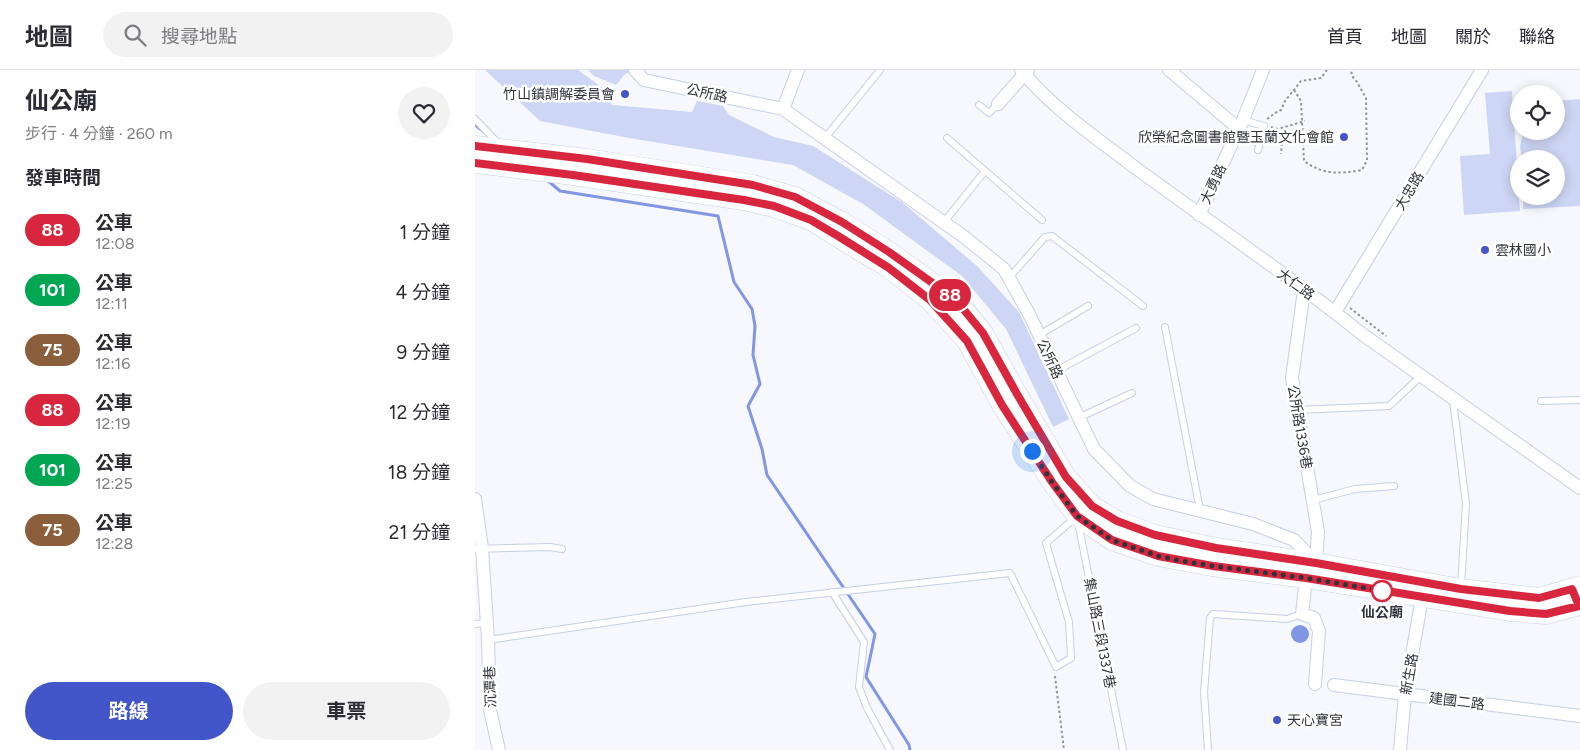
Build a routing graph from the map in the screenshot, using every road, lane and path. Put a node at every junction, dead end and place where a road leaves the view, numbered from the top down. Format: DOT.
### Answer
graph roads {
  1 [pos="635,70"];
  2 [pos="798,70"];
  3 [pos="880,70"];
  4 [pos="1169,70"];
  5 [pos="1263,70"];
  6 [pos="1327,70"];
  7 [pos="1351,70"];
  8 [pos="1482,70"];
  9 [pos="1025,71"];
  10 [pos="1294,90"];
  11 [pos="998,104"];
  12 [pos="979,105"];
  13 [pos="783,108"];
  14 [pos="475,120"];
  15 [pos="1303,122"];
  16 [pos="1241,124"];
  17 [pos="1264,126"];
  18 [pos="1278,129"];
  19 [pos="825,138"];
  20 [pos="947,138"];
  21 [pos="475,146"];
  22 [pos="1258,150"];
  23 [pos="1281,154"];
  24 [pos="504,158"];
  25 [pos="475,163"];
  26 [pos="985,171"];
  27 [pos="1199,215"];
  28 [pos="1041,220"];
  29 [pos="944,222"];
  30 [pos="1009,278"];
  31 [pos="1304,290"];
  32 [pos="1088,306"];
  33 [pos="1143,306"];
  34 [pos="1350,308"];
  35 [pos="1335,312"];
  36 [pos="1165,327"];
  37 [pos="1136,328"];
  38 [pos="1039,335"];
  39 [pos="1389,338"];
  40 [pos="1055,371"];
  41 [pos="1421,376"];
  42 [pos="1132,393"];
  43 [pos="1453,399"];
  44 [pos="1580,400"];
  45 [pos="1541,401"];
  46 [pos="1297,410"];
  47 [pos="1079,418"];
  48 [pos="1394,486"];
  49 [pos="1580,488"];
  50 [pos="475,499"];
  51 [pos="1313,500"];
  52 [pos="1200,510"];
  53 [pos="1077,516"];
  54 [pos="478,549"];
  55 [pos="562,550"];
  56 [pos="1311,570"];
  57 [pos="1461,589"];
  58 [pos="835,592"];
  59 [pos="1423,598"];
  60 [pos="1578,598"];
  61 [pos="1302,614"];
  62 [pos="481,623"];
  63 [pos="488,640"];
  64 [pos="1055,674"];
  65 [pos="1315,684"];
  66 [pos="1334,685"];
  67 [pos="1405,694"];
  68 [pos="1580,716"];
  69 [pos="499,750"];
  70 [pos="890,750"];
  71 [pos="1065,750"];
  72 [pos="1123,750"];
  73 [pos="1208,750"];
  74 [pos="1400,750"];
  1 -- 13 [label="street, 公所路"];
  2 -- 13 [label="street"];
  3 -- 19 [label="lane"];
  4 -- 16 [label="street"];
  5 -- 16 [label="street, 大勇路"];
  6 -- 10 [label="path"];
  7 -- 15 [label="path"];
  8 -- 35 [label="street, 大忠路"];
  9 -- 11 [label="street"];
  9 -- 27 [label="street, 大仁路"];
  10 -- 15 [label="path"];
  10 -- 17 [label="path"];
  11 -- 12 [label="lane"];
  13 -- 19 [label="street, 公所路"];
  14 -- 24 [label="lane"];
  15 -- 18 [label="path"];
  16 -- 17 [label="lane"];
  16 -- 27 [label="street, 大勇路"];
  17 -- 18 [label="path"];
  17 -- 22 [label="lane"];
  18 -- 23 [label="path"];
  19 -- 29 [label="street, 公所路"];
  20 -- 26 [label="lane"];
  21 -- 24 [label="main road"];
  24 -- 25 [label="main road"];
  24 -- 53 [label="main road"];
  24 -- 56 [label="main road"];
  26 -- 28 [label="lane"];
  26 -- 29 [label="lane"];
  27 -- 31 [label="street, 大仁路"];
  29 -- 30 [label="street, 公所路"];
  30 -- 33 [label="lane"];
  30 -- 38 [label="street, 公所路"];
  31 -- 35 [label="street, 大仁路"];
  31 -- 46 [label="street, 公所路1336巷"];
  32 -- 38 [label="lane"];
  34 -- 39 [label="path"];
  35 -- 41 [label="street, 大仁路"];
  36 -- 52 [label="lane"];
  37 -- 40 [label="lane"];
  38 -- 40 [label="street, 公所路"];
  40 -- 47 [label="street, 公所路"];
  41 -- 43 [label="street, 大仁路"];
  41 -- 46 [label="lane"];
  42 -- 47 [label="lane"];
  43 -- 49 [label="street, 大仁路"];
  43 -- 57 [label="lane"];
  44 -- 45 [label="lane"];
  46 -- 51 [label="street, 公所路1336巷"];
  47 -- 52 [label="street, 公所路"];
  48 -- 51 [label="lane"];
  50 -- 54 [label="street, 沉潭巷"];
  51 -- 56 [label="street, 公所路1336巷"];
  52 -- 56 [label="street, 公所路"];
  53 -- 56 [label="main road"];
  53 -- 58 [label="lane"];
  53 -- 72 [label="lane, 集山路三段1337巷"];
  54 -- 55 [label="lane"];
  54 -- 62 [label="street, 沉潭巷"];
  56 -- 57 [label="main road"];
  56 -- 59 [label="main road"];
  56 -- 61 [label="street, 公所路1336巷"];
  57 -- 60 [label="main road"];
  58 -- 63 [label="lane"];
  58 -- 70 [label="lane"];
  59 -- 60 [label="main road"];
  59 -- 67 [label="street, 新生路"];
  61 -- 65 [label="street"];
  61 -- 73 [label="lane"];
  62 -- 63 [label="street, 沉潭巷"];
  63 -- 69 [label="street, 沉潭巷"];
  64 -- 71 [label="path"];
  66 -- 67 [label="street, 建國二路"];
  67 -- 68 [label="street, 建國二路"];
  67 -- 74 [label="street, 新生路"];
}
